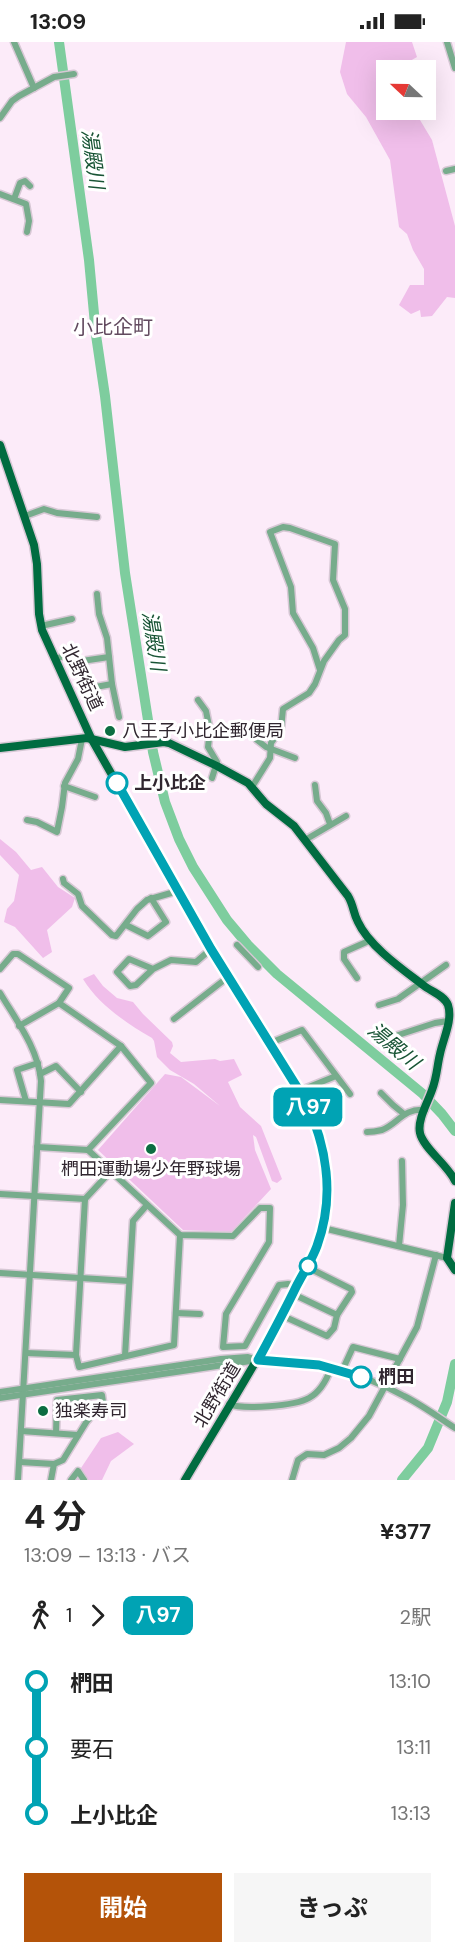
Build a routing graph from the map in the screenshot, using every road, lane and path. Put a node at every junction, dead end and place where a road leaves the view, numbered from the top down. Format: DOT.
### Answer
graph roads {
  1 [pos="14,42"];
  2 [pos="447,42"];
  3 [pos="455,68"];
  4 [pos="74,74"];
  5 [pos="34,88"];
  6 [pos="0,118"];
  7 [pos="455,169"];
  8 [pos="446,171"];
  9 [pos="30,186"];
  10 [pos="0,194"];
  11 [pos="14,199"];
  12 [pos="27,232"];
  13 [pos="0,445"];
  14 [pos="25,516"];
  15 [pos="97,518"];
  16 [pos="97,594"];
  17 [pos="72,619"];
  18 [pos="41,626"];
  19 [pos="109,657"];
  20 [pos="55,659"];
  21 [pos="75,662"];
  22 [pos="320,670"];
  23 [pos="112,684"];
  24 [pos="198,700"];
  25 [pos="119,717"];
  26 [pos="87,738"];
  27 [pos="256,740"];
  28 [pos="0,748"];
  29 [pos="270,748"];
  30 [pos="295,758"];
  31 [pos="217,765"];
  32 [pos="212,778"];
  33 [pos="315,785"];
  34 [pos="64,786"];
  35 [pos="252,787"];
  36 [pos="95,796"];
  37 [pos="346,816"];
  38 [pos="27,820"];
  39 [pos="330,824"];
  40 [pos="305,840"];
  41 [pos="63,879"];
  42 [pos="177,891"];
  43 [pos="151,898"];
  44 [pos="126,925"];
  45 [pos="371,940"];
  46 [pos="237,945"];
  47 [pos="211,949"];
  48 [pos="446,965"];
  49 [pos="258,967"];
  50 [pos="0,969"];
  51 [pos="153,969"];
  52 [pos="228,977"];
  53 [pos="357,978"];
  54 [pos="420,983"];
  55 [pos="0,993"];
  56 [pos="59,1003"];
  57 [pos="452,1003"];
  58 [pos="379,1005"];
  59 [pos="174,1019"];
  60 [pos="448,1021"];
  61 [pos="19,1026"];
  62 [pos="386,1039"];
  63 [pos="270,1043"];
  64 [pos="121,1046"];
  65 [pos="38,1063"];
  66 [pos="40,1074"];
  67 [pos="336,1076"];
  68 [pos="299,1091"];
  69 [pos="81,1092"];
  70 [pos="381,1093"];
  71 [pos="350,1094"];
  72 [pos="0,1100"];
  73 [pos="26,1101"];
  74 [pos="40,1102"];
  75 [pos="425,1110"];
  76 [pos="404,1114"];
  77 [pos="367,1132"];
  78 [pos="37,1147"];
  79 [pos="88,1150"];
  80 [pos="402,1161"];
  81 [pos="111,1171"];
  82 [pos="455,1181"];
  83 [pos="0,1194"];
  84 [pos="35,1196"];
  85 [pos="85,1199"];
  86 [pos="455,1203"];
  87 [pos="147,1205"];
  88 [pos="323,1228"];
  89 [pos="180,1235"];
  90 [pos="399,1246"];
  91 [pos="436,1255"];
  92 [pos="447,1258"];
  93 [pos="307,1267"];
  94 [pos="455,1270"];
  95 [pos="0,1273"];
  96 [pos="30,1275"];
  97 [pos="80,1278"];
  98 [pos="129,1281"];
  99 [pos="295,1290"];
  100 [pos="176,1313"];
  101 [pos="200,1314"];
  102 [pos="337,1315"];
  103 [pos="283,1316"];
  104 [pos="26,1353"];
  105 [pos="76,1355"];
  106 [pos="125,1356"];
  107 [pos="400,1359"];
  108 [pos="258,1360"];
  109 [pos="331,1368"];
  110 [pos="342,1371"];
  111 [pos="385,1386"];
  112 [pos="0,1392"];
  113 [pos="24,1392"];
  114 [pos="0,1398"];
  115 [pos="229,1404"];
  116 [pos="455,1430"];
  117 [pos="21,1431"];
  118 [pos="56,1433"];
  119 [pos="78,1435"];
  120 [pos="20,1462"];
  121 [pos="54,1464"];
  122 [pos="18,1480"];
  123 [pos="51,1480"];
  124 [pos="71,1480"];
  125 [pos="84,1480"];
  126 [pos="185,1480"];
  127 [pos="292,1480"];
  1 -- 5 [label="street"];
  2 -- 3 [label="street"];
  4 -- 5 [label="street"];
  5 -- 6 [label="street"];
  7 -- 8 [label="street"];
  9 -- 11 [label="street"];
  10 -- 11 [label="street"];
  11 -- 12 [label="street"];
  13 -- 14 [label="main road, 北野街道"];
  14 -- 15 [label="street"];
  14 -- 18 [label="main road, 北野街道"];
  16 -- 19 [label="street"];
  17 -- 18 [label="street"];
  18 -- 20 [label="main road, 北野街道"];
  19 -- 21 [label="street"];
  19 -- 23 [label="street"];
  20 -- 21 [label="street"];
  20 -- 26 [label="main road, 北野街道"];
  21 -- 23 [label="street"];
  22 -- 22 [label="street"];
  22 -- 29 [label="street"];
  23 -- 25 [label="street"];
  24 -- 31 [label="street"];
  26 -- 28 [label="main road"];
  26 -- 31 [label="main road"];
  26 -- 34 [label="street"];
  26 -- 42 [label="main road, 北野街道"];
  27 -- 29 [label="street"];
  29 -- 30 [label="street"];
  29 -- 35 [label="street"];
  31 -- 32 [label="street"];
  31 -- 35 [label="main road"];
  33 -- 39 [label="street"];
  34 -- 36 [label="street"];
  34 -- 38 [label="street"];
  35 -- 40 [label="main road"];
  37 -- 39 [label="street"];
  39 -- 40 [label="street"];
  40 -- 45 [label="main road"];
  41 -- 44 [label="street"];
  42 -- 43 [label="street"];
  42 -- 47 [label="main road, 北野街道"];
  43 -- 44 [label="street"];
  43 -- 44 [label="street"];
  45 -- 53 [label="street"];
  45 -- 54 [label="main road"];
  46 -- 49 [label="street"];
  47 -- 51 [label="street"];
  47 -- 52 [label="main road, 北野街道"];
  48 -- 54 [label="street"];
  50 -- 56 [label="street"];
  51 -- 51 [label="street"];
  52 -- 59 [label="street"];
  52 -- 63 [label="main road, 北野街道"];
  54 -- 57 [label="main road"];
  54 -- 58 [label="street"];
  55 -- 61 [label="street"];
  56 -- 61 [label="street"];
  56 -- 64 [label="street"];
  57 -- 60 [label="main road"];
  60 -- 62 [label="street"];
  60 -- 75 [label="main road"];
  61 -- 65 [label="street"];
  63 -- 67 [label="street"];
  63 -- 68 [label="main road, 北野街道"];
  64 -- 69 [label="street"];
  64 -- 79 [label="street"];
  65 -- 66 [label="street"];
  65 -- 73 [label="street"];
  66 -- 69 [label="street"];
  66 -- 74 [label="street"];
  67 -- 68 [label="street"];
  67 -- 71 [label="street"];
  68 -- 88 [label="main road, 北野街道"];
  69 -- 74 [label="street"];
  70 -- 76 [label="street"];
  72 -- 73 [label="street"];
  73 -- 74 [label="street"];
  74 -- 78 [label="street"];
  75 -- 76 [label="street"];
  75 -- 82 [label="main road"];
  76 -- 77 [label="street"];
  78 -- 79 [label="street"];
  78 -- 84 [label="street"];
  79 -- 81 [label="street"];
  80 -- 90 [label="street"];
  81 -- 85 [label="street"];
  81 -- 87 [label="street"];
  83 -- 84 [label="street"];
  84 -- 85 [label="street"];
  84 -- 96 [label="street"];
  85 -- 97 [label="street"];
  86 -- 92 [label="main road"];
  87 -- 89 [label="street"];
  87 -- 98 [label="street"];
  88 -- 90 [label="street"];
  88 -- 93 [label="main road, 北野街道"];
  89 -- 99 [label="street"];
  89 -- 100 [label="street"];
  90 -- 91 [label="street"];
  91 -- 92 [label="street"];
  91 -- 107 [label="street"];
  92 -- 94 [label="main road"];
  93 -- 99 [label="main road, 北野街道"];
  93 -- 102 [label="street"];
  95 -- 96 [label="street"];
  96 -- 97 [label="street"];
  96 -- 104 [label="street"];
  97 -- 98 [label="street"];
  97 -- 105 [label="street"];
  98 -- 106 [label="street"];
  99 -- 102 [label="street"];
  99 -- 103 [label="main road, 北野街道"];
  100 -- 101 [label="street"];
  100 -- 106 [label="street"];
  102 -- 103 [label="street"];
  103 -- 108 [label="main road, 北野街道"];
  104 -- 105 [label="street"];
  104 -- 113 [label="street"];
  105 -- 106 [label="street"];
  107 -- 110 [label="street"];
  107 -- 111 [label="street"];
  108 -- 109 [label="street"];
  108 -- 113 [label="street"];
  108 -- 115 [label="main road, 北野街道"];
  109 -- 110 [label="street"];
  109 -- 115 [label="street"];
  110 -- 111 [label="street"];
  111 -- 116 [label="street"];
  111 -- 127 [label="street"];
  112 -- 113 [label="street"];
  113 -- 114 [label="street"];
  113 -- 117 [label="street"];
  115 -- 126 [label="main road, 北野街道"];
  117 -- 118 [label="street"];
  117 -- 120 [label="street"];
  118 -- 119 [label="street"];
  118 -- 119 [label="street"];
  119 -- 121 [label="street"];
  120 -- 121 [label="street"];
  120 -- 122 [label="street"];
  121 -- 123 [label="street"];
  124 -- 125 [label="street"];
}
